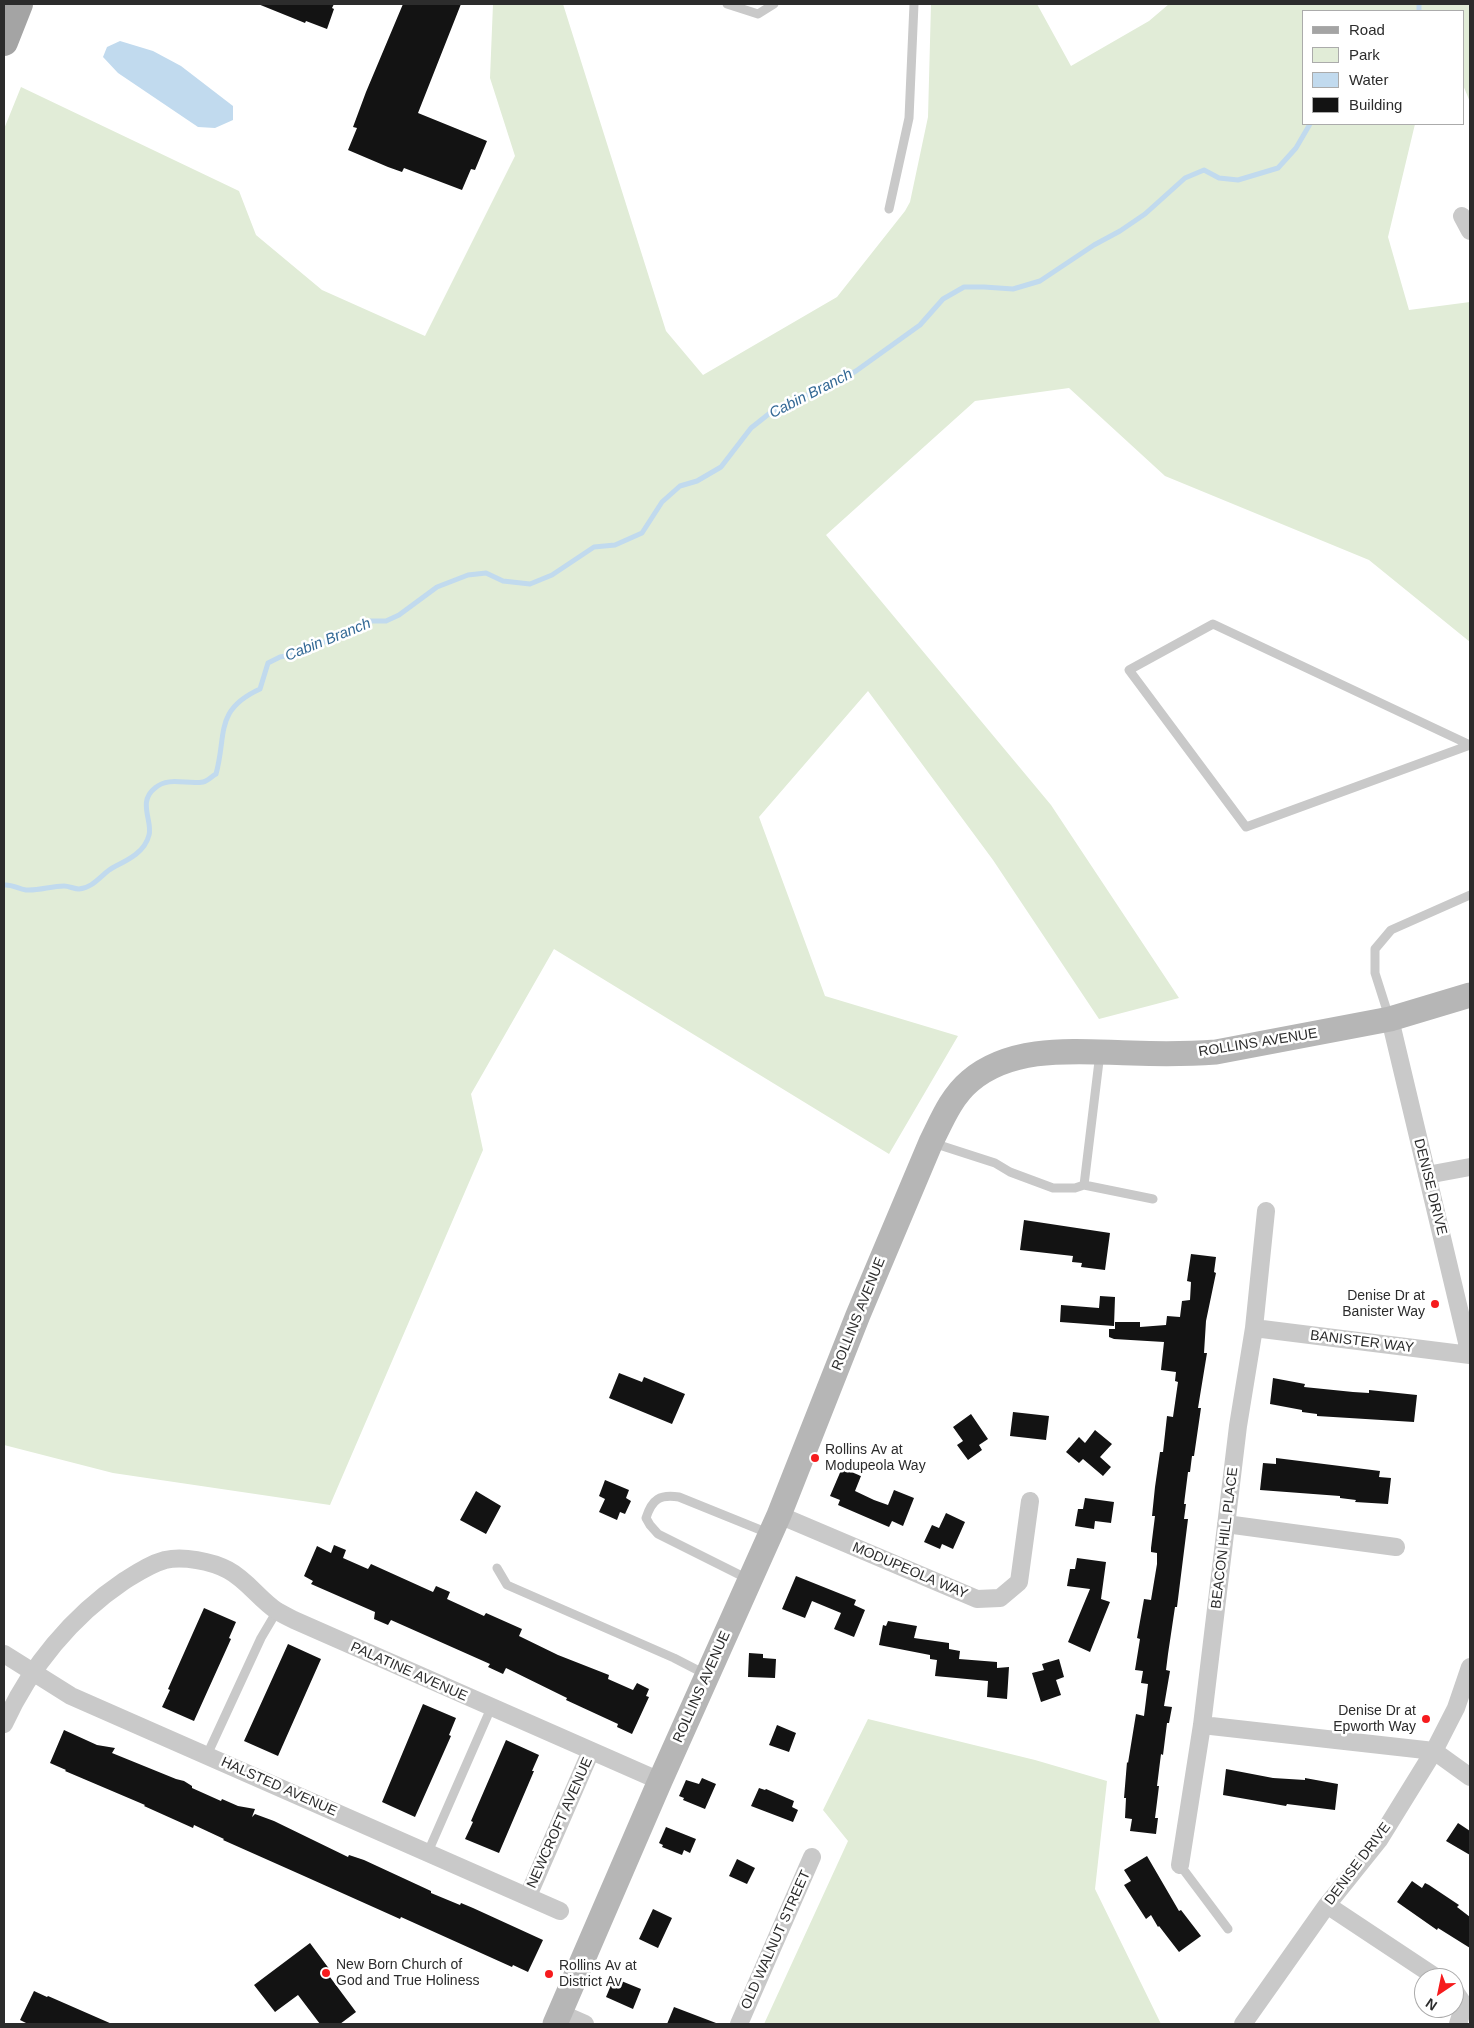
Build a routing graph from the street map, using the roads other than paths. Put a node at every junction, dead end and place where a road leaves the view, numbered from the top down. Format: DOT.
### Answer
graph roads {
  1 [pos="19,4"];
  2 [pos="727,4"];
  3 [pos="774,4"];
  4 [pos="914,4"];
  5 [pos="4,42"];
  6 [pos="889,209"];
  7 [pos="1470,745"];
  8 [pos="1470,896"];
  9 [pos="1470,996"];
  10 [pos="1390,1019"];
  11 [pos="1100,1053"];
  12 [pos="932,1142"];
  13 [pos="1470,1168"];
  14 [pos="1427,1175"];
  15 [pos="1084,1185"];
  16 [pos="1153,1199"];
  17 [pos="1266,1211"];
  18 [pos="1254,1328"];
  19 [pos="1470,1355"];
  20 [pos="1030,1501"];
  21 [pos="1226,1524"];
  22 [pos="775,1525"];
  23 [pos="1396,1547"];
  24 [pos="497,1568"];
  25 [pos="751,1580"];
  26 [pos="277,1611"];
  27 [pos="4,1654"];
  28 [pos="1470,1667"];
  29 [pos="35,1672"];
  30 [pos="708,1676"];
  31 [pos="491,1708"];
  32 [pos="4,1724"];
  33 [pos="1202,1725"];
  34 [pos="592,1751"];
  35 [pos="1434,1751"];
  36 [pos="207,1755"];
  37 [pos="1470,1777"];
  38 [pos="660,1781"];
  39 [pos="428,1852"];
  40 [pos="812,1856"];
  41 [pos="1180,1865"];
  42 [pos="528,1896"];
  43 [pos="1327,1905"];
  44 [pos="560,1911"];
  45 [pos="1228,1929"];
  46 [pos="1422,1968"];
  47 [pos="558,2019"];
  48 [pos="585,2024"];
  49 [pos="739,2024"];
  50 [pos="1243,2024"];
  1 -- 5 [label="main road"];
  2 -- 3 [label="lane"];
  4 -- 6 [label="lane"];
  7 -- 7 [label="lane"];
  8 -- 10 [label="lane"];
  9 -- 10 [label="street, ROLLINS AVENUE"];
  10 -- 11 [label="street, ROLLINS AVENUE"];
  10 -- 14 [label="street, DENISE DRIVE"];
  11 -- 12 [label="street, ROLLINS AVENUE"];
  11 -- 15 [label="lane"];
  12 -- 15 [label="lane"];
  12 -- 22 [label="street, ROLLINS AVENUE"];
  13 -- 14 [label="street"];
  14 -- 19 [label="street, DENISE DRIVE"];
  15 -- 16 [label="lane"];
  17 -- 18 [label="street, BEACON HILL PLACE"];
  18 -- 19 [label="street, BANISTER WAY"];
  18 -- 21 [label="street, BEACON HILL PLACE"];
  20 -- 22 [label="street, MODUPEOLA WAY"];
  21 -- 23 [label="street"];
  21 -- 33 [label="street, BEACON HILL PLACE"];
  22 -- 25 [label="street, ROLLINS AVENUE"];
  22 -- 25 [label="lane"];
  24 -- 30 [label="lane"];
  25 -- 30 [label="street, ROLLINS AVENUE"];
  26 -- 29 [label="street, PALATINE AVENUE"];
  26 -- 31 [label="street, PALATINE AVENUE"];
  26 -- 36 [label="lane"];
  27 -- 29 [label="street, HALSTED AVENUE"];
  28 -- 35 [label="street, DENISE DRIVE"];
  29 -- 32 [label="street"];
  29 -- 36 [label="street, HALSTED AVENUE"];
  30 -- 38 [label="street, ROLLINS AVENUE"];
  31 -- 34 [label="street, PALATINE AVENUE"];
  31 -- 39 [label="lane"];
  33 -- 35 [label="street"];
  33 -- 41 [label="street, BEACON HILL PLACE"];
  34 -- 38 [label="street, PALATINE AVENUE"];
  34 -- 42 [label="street, NEWCROFT AVENUE"];
  35 -- 37 [label="street"];
  35 -- 43 [label="street, DENISE DRIVE"];
  36 -- 39 [label="street, HALSTED AVENUE"];
  38 -- 47 [label="street, ROLLINS AVENUE"];
  39 -- 42 [label="street, HALSTED AVENUE"];
  40 -- 49 [label="street, OLD WALNUT STREET"];
  41 -- 45 [label="lane"];
  42 -- 44 [label="street, HALSTED AVENUE"];
  43 -- 46 [label="street"];
  43 -- 50 [label="street, DENISE DRIVE"];
  47 -- 48 [label="street"];
}
